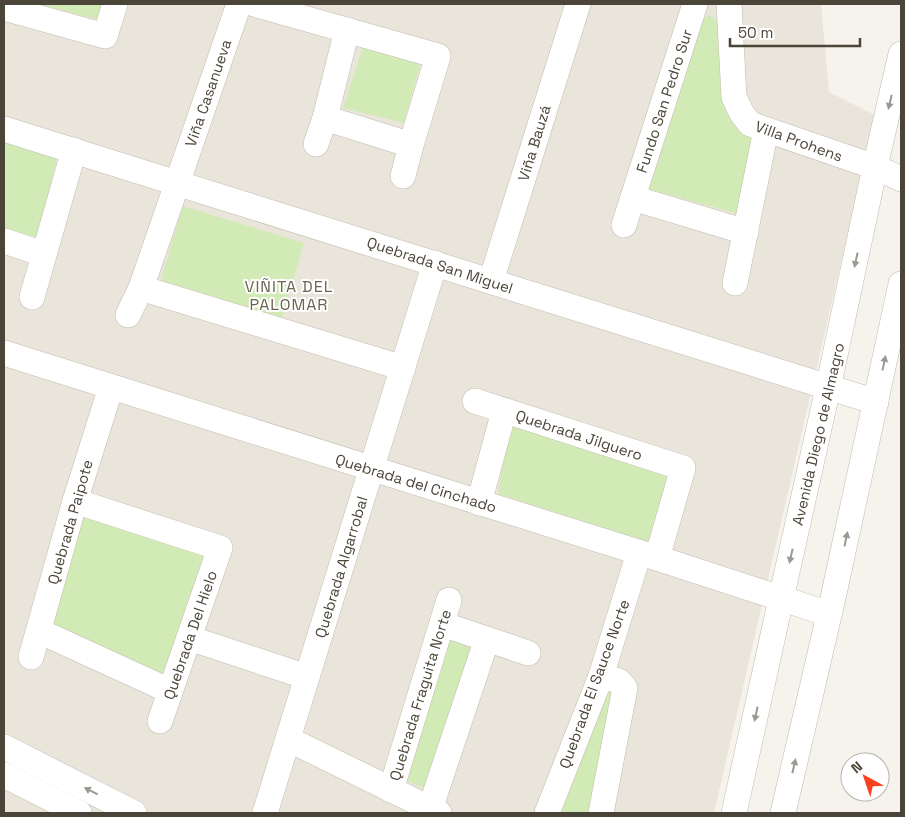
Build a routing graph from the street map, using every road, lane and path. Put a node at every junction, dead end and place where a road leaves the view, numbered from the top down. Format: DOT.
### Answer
graph roads {
  1 [pos="115,4"];
  2 [pos="239,4"];
  3 [pos="254,4"];
  4 [pos="578,4"];
  5 [pos="694,7"];
  6 [pos="4,8"];
  7 [pos="729,8"];
  8 [pos="347,30"];
  9 [pos="901,54"];
  10 [pos="325,118"];
  11 [pos="4,129"];
  12 [pos="766,130"];
  13 [pos="316,144"];
  14 [pos="410,145"];
  15 [pos="74,150"];
  16 [pos="875,167"];
  17 [pos="402,176"];
  18 [pos="901,179"];
  19 [pos="177,183"];
  20 [pos="633,198"];
  21 [pos="624,225"];
  22 [pos="746,232"];
  23 [pos="4,241"];
  24 [pos="44,254"];
  25 [pos="435,263"];
  26 [pos="491,281"];
  27 [pos="735,282"];
  28 [pos="901,284"];
  29 [pos="141,288"];
  30 [pos="32,297"];
  31 [pos="128,315"];
  32 [pos="4,353"];
  33 [pos="403,368"];
  34 [pos="111,387"];
  35 [pos="828,388"];
  36 [pos="475,402"];
  37 [pos="876,402"];
  38 [pos="504,411"];
  39 [pos="683,468"];
  40 [pos="371,469"];
  41 [pos="75,501"];
  42 [pos="479,503"];
  43 [pos="648,556"];
  44 [pos="781,599"];
  45 [pos="449,600"];
  46 [pos="829,614"];
  47 [pos="442,624"];
  48 [pos="39,631"];
  49 [pos="189,638"];
  50 [pos="487,639"];
  51 [pos="528,653"];
  52 [pos="31,657"];
  53 [pos="600,676"];
  54 [pos="307,677"];
  55 [pos="170,691"];
  56 [pos="160,721"];
  57 [pos="288,739"];
  58 [pos="4,747"];
  59 [pos="4,775"];
  60 [pos="391,790"];
  61 [pos="435,811"];
  62 [pos="79,813"];
  63 [pos="134,813"];
  64 [pos="265,813"];
  65 [pos="547,813"];
  66 [pos="600,813"];
  67 [pos="734,813"];
  68 [pos="783,813"];
  1 -- 6 [label="street"];
  2 -- 19 [label="street, Viña Casanueva"];
  3 -- 8 [label="street"];
  4 -- 26 [label="street, Viña Bauzá"];
  5 -- 7 [label="street, Villa Prohens"];
  5 -- 20 [label="street, Fundo San Pedro Sur"];
  7 -- 12 [label="street, Villa Prohens"];
  8 -- 10 [label="street"];
  8 -- 14 [label="street"];
  9 -- 16 [label="street, Avenida Diego de Almagro, one-way"];
  10 -- 13 [label="street"];
  10 -- 14 [label="street"];
  11 -- 15 [label="street, Quebrada San Miguel"];
  12 -- 16 [label="street, Villa Prohens"];
  12 -- 22 [label="street"];
  14 -- 17 [label="street"];
  15 -- 19 [label="street, Quebrada San Miguel"];
  15 -- 24 [label="street"];
  16 -- 18 [label="street, Villa Prohens"];
  16 -- 35 [label="street, Avenida Diego de Almagro, one-way"];
  19 -- 25 [label="street, Quebrada San Miguel"];
  19 -- 29 [label="street, Viña Casanueva"];
  20 -- 21 [label="street, Fundo San Pedro Sur"];
  20 -- 22 [label="street"];
  22 -- 27 [label="street"];
  23 -- 24 [label="street"];
  24 -- 30 [label="street"];
  25 -- 26 [label="street, Quebrada San Miguel"];
  25 -- 33 [label="street, Quebrada Algarrobal"];
  26 -- 35 [label="street, Quebrada San Miguel"];
  37 -- 28 [label="street, one-way"];
  29 -- 31 [label="street, Viña Casanueva"];
  29 -- 33 [label="street"];
  32 -- 34 [label="street, Quebrada del Cinchado"];
  33 -- 40 [label="street, Quebrada Algarrobal"];
  34 -- 40 [label="street, Quebrada del Cinchado"];
  34 -- 41 [label="street, Quebrada Paipote"];
  35 -- 37 [label="street, Quebrada San Miguel"];
  35 -- 44 [label="street, Avenida Diego de Almagro, one-way"];
  36 -- 38 [label="street, Quebrada Jilguero"];
  46 -- 37 [label="street, one-way"];
  38 -- 39 [label="street, Quebrada Jilguero"];
  38 -- 42 [label="street"];
  39 -- 43 [label="street, Quebrada El Sauce Norte"];
  40 -- 42 [label="street, Quebrada del Cinchado"];
  40 -- 54 [label="street, Quebrada Algarrobal"];
  41 -- 48 [label="street, Quebrada Paipote"];
  41 -- 49 [label="street, Quebrada Del Hielo"];
  42 -- 43 [label="street, Quebrada del Cinchado"];
  43 -- 44 [label="street, Quebrada del Cinchado"];
  43 -- 53 [label="street, Quebrada El Sauce Norte"];
  44 -- 46 [label="street, Quebrada del Cinchado"];
  44 -- 67 [label="street, Avenida Diego de Almagro, one-way"];
  45 -- 47 [label="street, Quebrada Fraguita Norte"];
  68 -- 46 [label="street, one-way"];
  47 -- 50 [label="street"];
  47 -- 60 [label="street, Quebrada Fraguita Norte"];
  48 -- 52 [label="street, Quebrada Paipote"];
  48 -- 55 [label="street"];
  49 -- 54 [label="street"];
  49 -- 55 [label="street, Quebrada Del Hielo"];
  50 -- 51 [label="street"];
  50 -- 61 [label="street"];
  53 -- 65 [label="street, Quebrada El Sauce Norte"];
  53 -- 66 [label="street"];
  54 -- 57 [label="street, Quebrada Algarrobal"];
  55 -- 56 [label="street, Quebrada Del Hielo"];
  57 -- 60 [label="street"];
  57 -- 64 [label="street, Quebrada Algarrobal"];
  63 -- 58 [label="street, one-way"];
  59 -- 62 [label="street"];
  60 -- 61 [label="street"];
}
